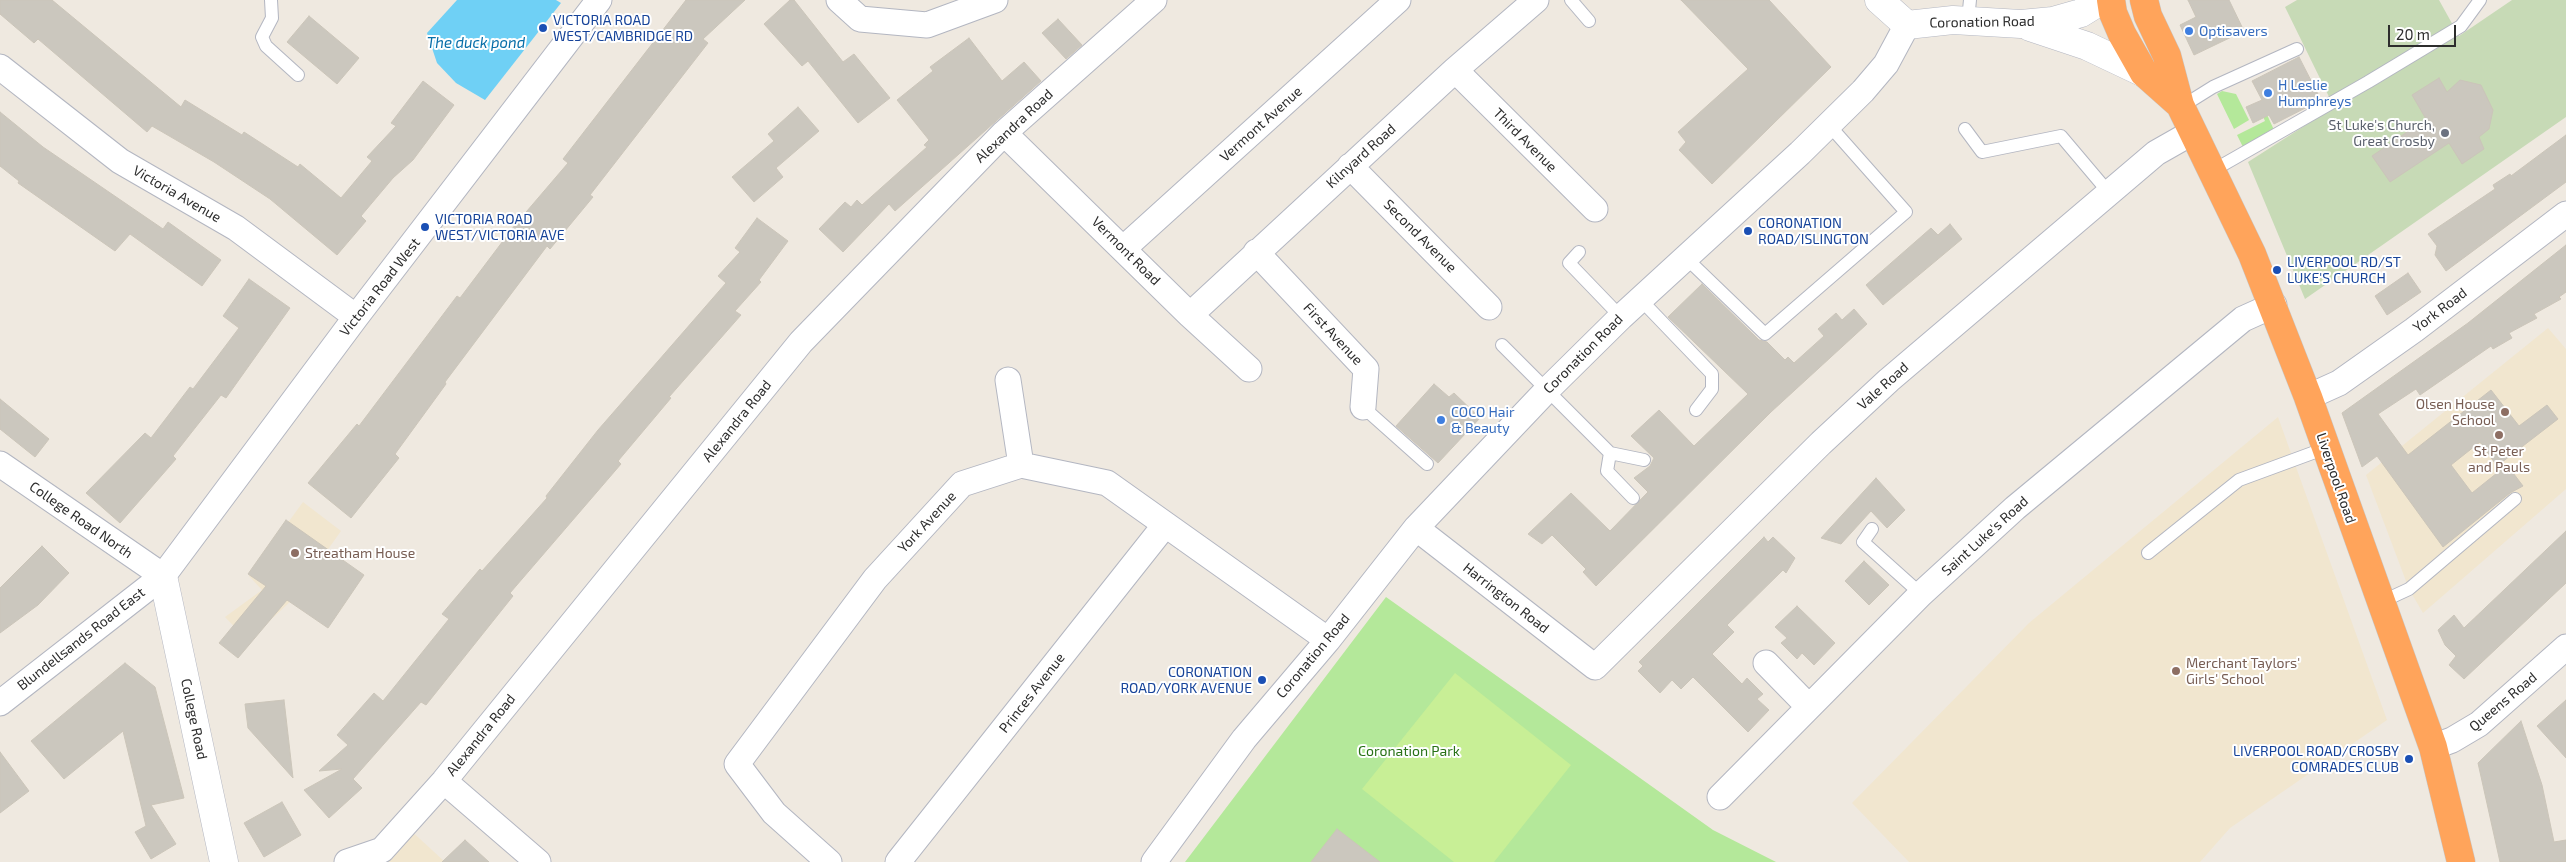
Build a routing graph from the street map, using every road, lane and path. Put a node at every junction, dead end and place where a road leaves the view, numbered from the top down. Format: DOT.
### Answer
graph roads {
  1 [pos="271,0"];
  2 [pos="599,0"];
  3 [pos="839,0"];
  4 [pos="994,0"];
  5 [pos="1154,0"];
  6 [pos="1398,0"];
  7 [pos="1536,0"];
  8 [pos="1571,0"];
  9 [pos="1879,0"];
  10 [pos="2102,0"];
  11 [pos="2111,0"];
  12 [pos="2144,0"];
  13 [pos="2480,0"];
  14 [pos="1969,10"];
  15 [pos="1589,21"];
  16 [pos="2021,24"];
  17 [pos="1907,25"];
  18 [pos="2297,49"];
  19 [pos="0,66"];
  20 [pos="1455,70"];
  21 [pos="2144,73"];
  22 [pos="298,75"];
  23 [pos="2180,106"];
  24 [pos="1829,125"];
  25 [pos="1965,128"];
  26 [pos="2193,132"];
  27 [pos="1004,133"];
  28 [pos="1350,166"];
  29 [pos="2212,171"];
  30 [pos="2110,194"];
  31 [pos="1595,209"];
  32 [pos="2566,214"];
  33 [pos="1124,248"];
  34 [pos="1256,252"];
  35 [pos="1579,252"];
  36 [pos="1685,257"];
  37 [pos="1640,299"];
  38 [pos="2274,305"];
  39 [pos="1489,307"];
  40 [pos="1190,315"];
  41 [pos="1621,316"];
  42 [pos="356,317"];
  43 [pos="1502,345"];
  44 [pos="1249,369"];
  45 [pos="1008,380"];
  46 [pos="1548,389"];
  47 [pos="2308,397"];
  48 [pos="1363,407"];
  49 [pos="1696,410"];
  50 [pos="2326,448"];
  51 [pos="1610,453"];
  52 [pos="1644,460"];
  53 [pos="0,464"];
  54 [pos="1427,464"];
  55 [pos="1021,465"];
  56 [pos="1633,498"];
  57 [pos="2515,499"];
  58 [pos="1165,525"];
  59 [pos="1416,528"];
  60 [pos="1872,529"];
  61 [pos="2148,553"];
  62 [pos="163,576"];
  63 [pos="1921,594"];
  64 [pos="2381,602"];
  65 [pos="1328,640"];
  66 [pos="2566,647"];
  67 [pos="1766,664"];
  68 [pos="1595,667"];
  69 [pos="0,703"];
  70 [pos="1809,707"];
  71 [pos="2433,747"];
  72 [pos="444,781"];
  73 [pos="1720,797"];
  74 [pos="224,862"];
  75 [pos="347,862"];
  76 [pos="538,862"];
  77 [pos="829,862"];
  78 [pos="898,862"];
  79 [pos="1154,862"];
  80 [pos="2461,862"];
  1 -- 22 [label="lane"];
  2 -- 42 [label="street, Victoria Road West"];
  3 -- 4 [label="street"];
  5 -- 27 [label="street, Alexandra Road"];
  6 -- 33 [label="street, Vermont Avenue"];
  7 -- 20 [label="street, Kilnyard Road"];
  8 -- 15 [label="lane"];
  9 -- 17 [label="main road"];
  10 -- 16 [label="main road, Coronation Road"];
  11 -- 21 [label="highway, Liverpool Road"];
  12 -- 23 [label="highway, Liverpool Road"];
  13 -- 29 [label="lane"];
  14 -- 16 [label="main road, Coronation Road"];
  14 -- 17 [label="main road, Coronation Road"];
  16 -- 21 [label="main road"];
  17 -- 24 [label="street, Coronation Road"];
  18 -- 23 [label="lane"];
  19 -- 42 [label="street, Victoria Avenue"];
  20 -- 28 [label="street, Kilnyard Road"];
  20 -- 31 [label="street, Third Avenue"];
  21 -- 23 [label="highway, Liverpool Road"];
  23 -- 26 [label="highway, Liverpool Road"];
  24 -- 36 [label="street, Coronation Road"];
  24 -- 36 [label="lane"];
  25 -- 30 [label="lane"];
  26 -- 29 [label="highway, Liverpool Road"];
  26 -- 30 [label="street, Vale Road"];
  27 -- 33 [label="street, Vermont Road"];
  27 -- 72 [label="street, Alexandra Road"];
  28 -- 34 [label="street, Kilnyard Road"];
  28 -- 39 [label="street, Second Avenue"];
  29 -- 38 [label="highway, Liverpool Road"];
  30 -- 68 [label="street, Vale Road"];
  32 -- 47 [label="street, York Road"];
  33 -- 40 [label="street, Vermont Road"];
  34 -- 40 [label="street, Kilnyard Road"];
  34 -- 48 [label="street, First Avenue"];
  35 -- 41 [label="lane"];
  36 -- 37 [label="street, Coronation Road"];
  37 -- 41 [label="street, Coronation Road"];
  37 -- 49 [label="lane"];
  38 -- 47 [label="highway, Liverpool Road"];
  38 -- 63 [label="street, Saint Luke's Road"];
  40 -- 44 [label="street, Vermont Road"];
  41 -- 46 [label="street, Coronation Road"];
  42 -- 62 [label="street, Victoria Road West"];
  43 -- 46 [label="lane"];
  45 -- 55 [label="street"];
  46 -- 51 [label="lane"];
  46 -- 59 [label="street, Coronation Road"];
  47 -- 50 [label="highway, Liverpool Road"];
  48 -- 54 [label="lane, First Avenue"];
  50 -- 61 [label="lane"];
  50 -- 64 [label="highway, Liverpool Road"];
  51 -- 52 [label="lane"];
  51 -- 56 [label="lane"];
  53 -- 62 [label="street, College Road North"];
  55 -- 58 [label="street, York Avenue"];
  55 -- 77 [label="street, York Avenue"];
  57 -- 64 [label="lane"];
  58 -- 65 [label="street, York Avenue"];
  58 -- 78 [label="street, Princes Avenue"];
  59 -- 65 [label="street, Coronation Road"];
  59 -- 68 [label="street, Harrington Road"];
  60 -- 63 [label="lane"];
  62 -- 69 [label="street, Blundellsands Road East"];
  62 -- 74 [label="main road, College Road"];
  63 -- 70 [label="street, Saint Luke's Road"];
  64 -- 71 [label="highway, Liverpool Road"];
  65 -- 79 [label="street, Coronation Road"];
  66 -- 71 [label="street, Queens Road"];
  67 -- 70 [label="street"];
  70 -- 73 [label="street, Saint Luke's Road"];
  71 -- 80 [label="highway, Liverpool Road"];
  72 -- 75 [label="street, Alexandra Road"];
  72 -- 76 [label="street"];
}
